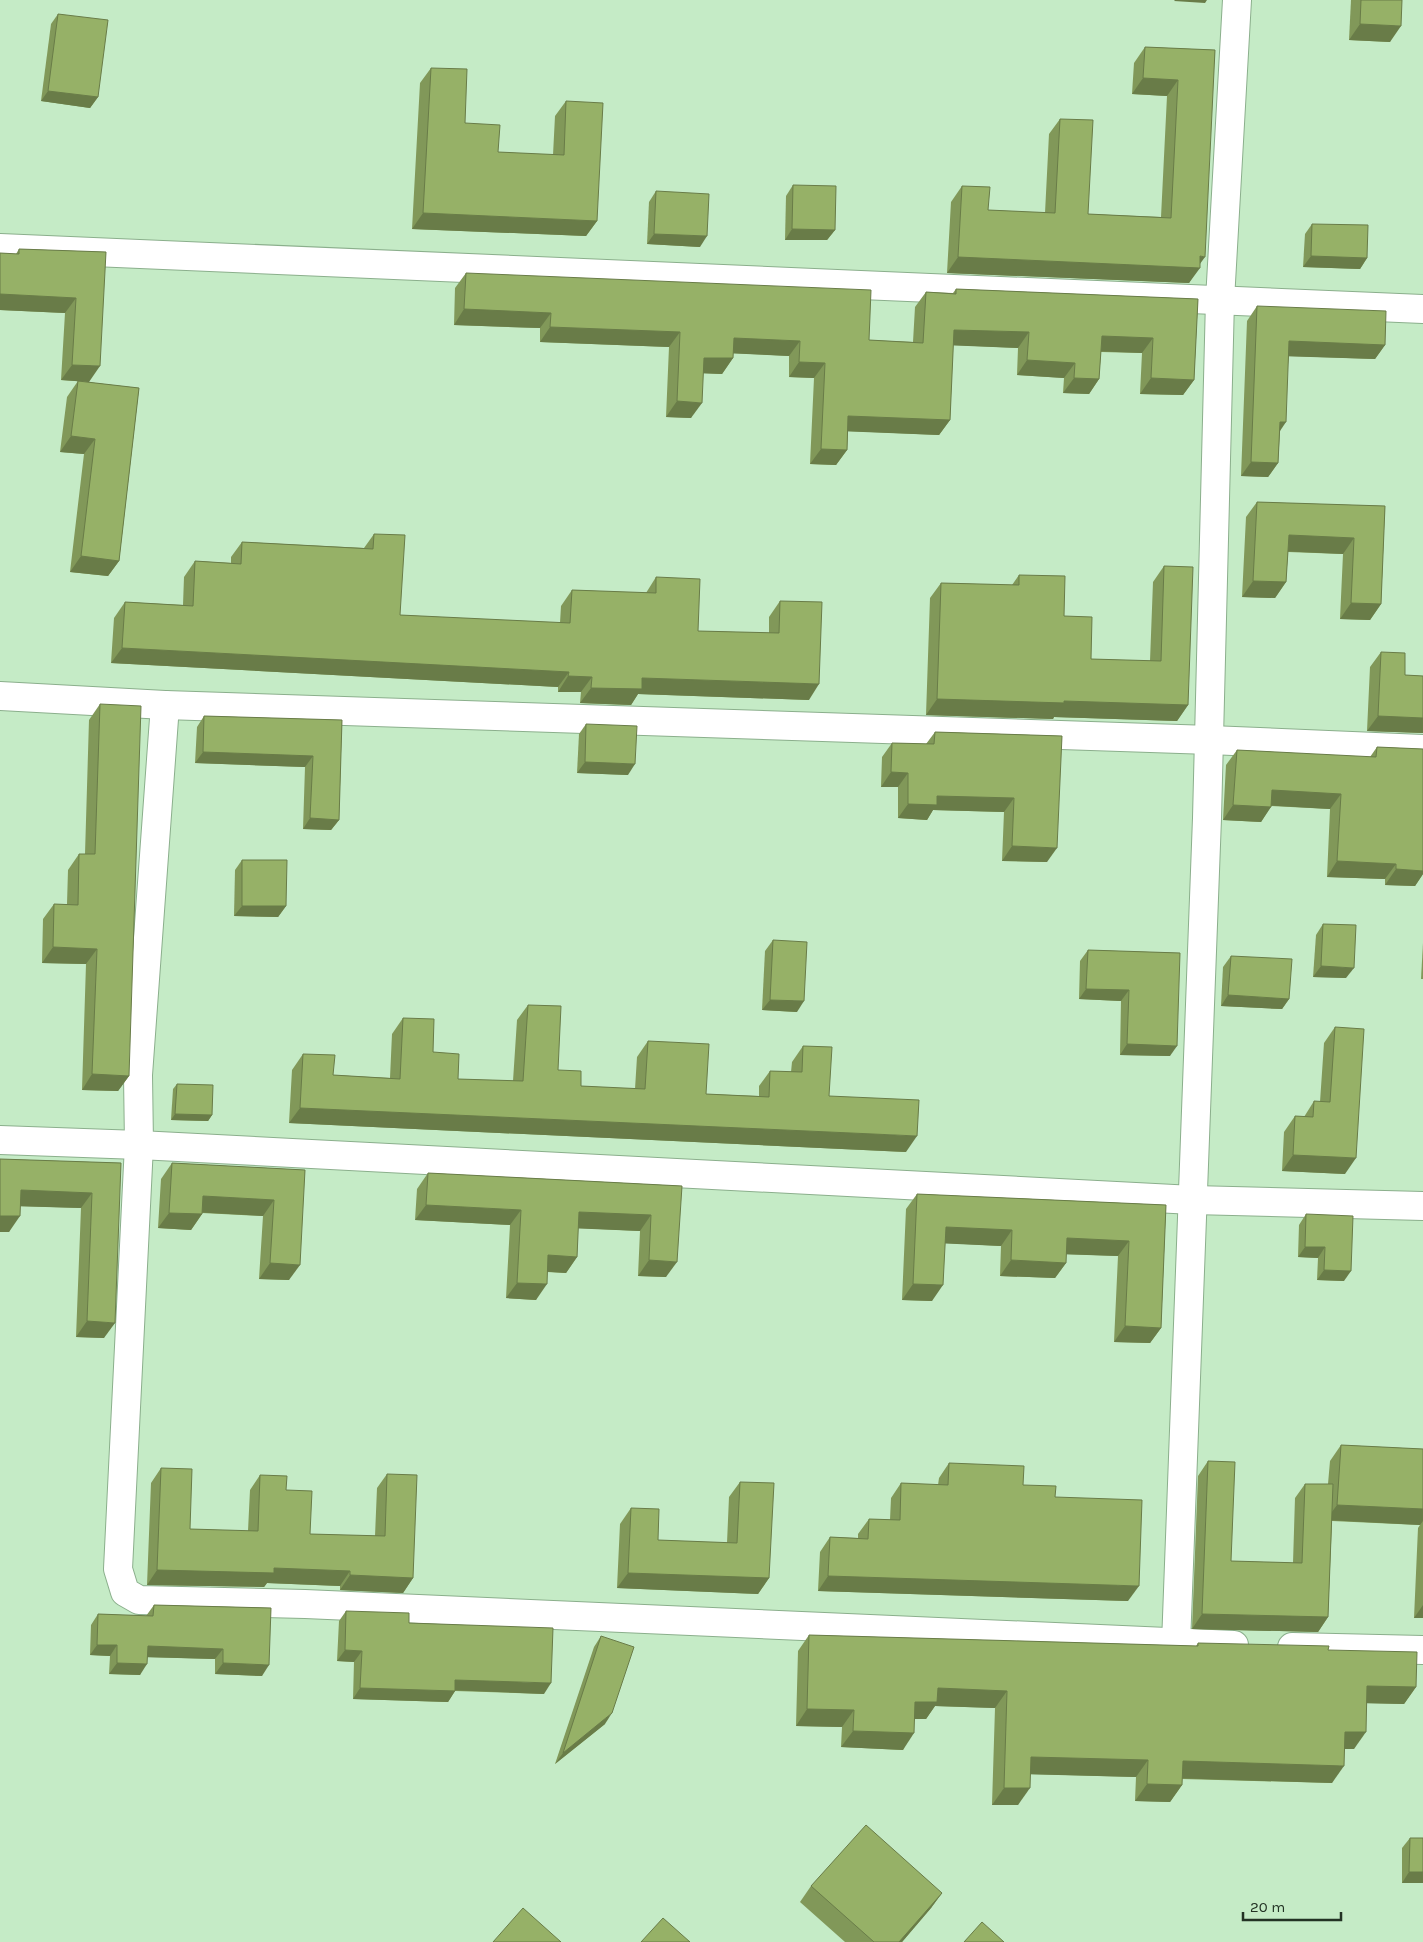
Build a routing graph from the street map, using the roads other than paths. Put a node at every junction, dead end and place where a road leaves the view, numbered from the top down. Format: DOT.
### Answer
graph roads {
  1 [pos="1237,0"];
  2 [pos="0,248"];
  3 [pos="1220,300"];
  4 [pos="1423,308"];
  5 [pos="0,696"];
  6 [pos="165,705"];
  7 [pos="1210,740"];
  8 [pos="1423,749"];
  9 [pos="0,1140"];
  10 [pos="139,1145"];
  11 [pos="1193,1200"];
  12 [pos="1423,1206"];
  13 [pos="1176,1644"];
  14 [pos="1423,1650"];
  1 -- 3 [label="street"];
  2 -- 3 [label="street"];
  3 -- 4 [label="street"];
  3 -- 7 [label="street"];
  5 -- 6 [label="street"];
  6 -- 7 [label="street"];
  6 -- 10 [label="street"];
  7 -- 8 [label="street"];
  7 -- 11 [label="street"];
  9 -- 10 [label="street"];
  10 -- 11 [label="street"];
  10 -- 13 [label="street"];
  11 -- 12 [label="street"];
  11 -- 13 [label="street"];
  13 -- 14 [label="street"];
}
